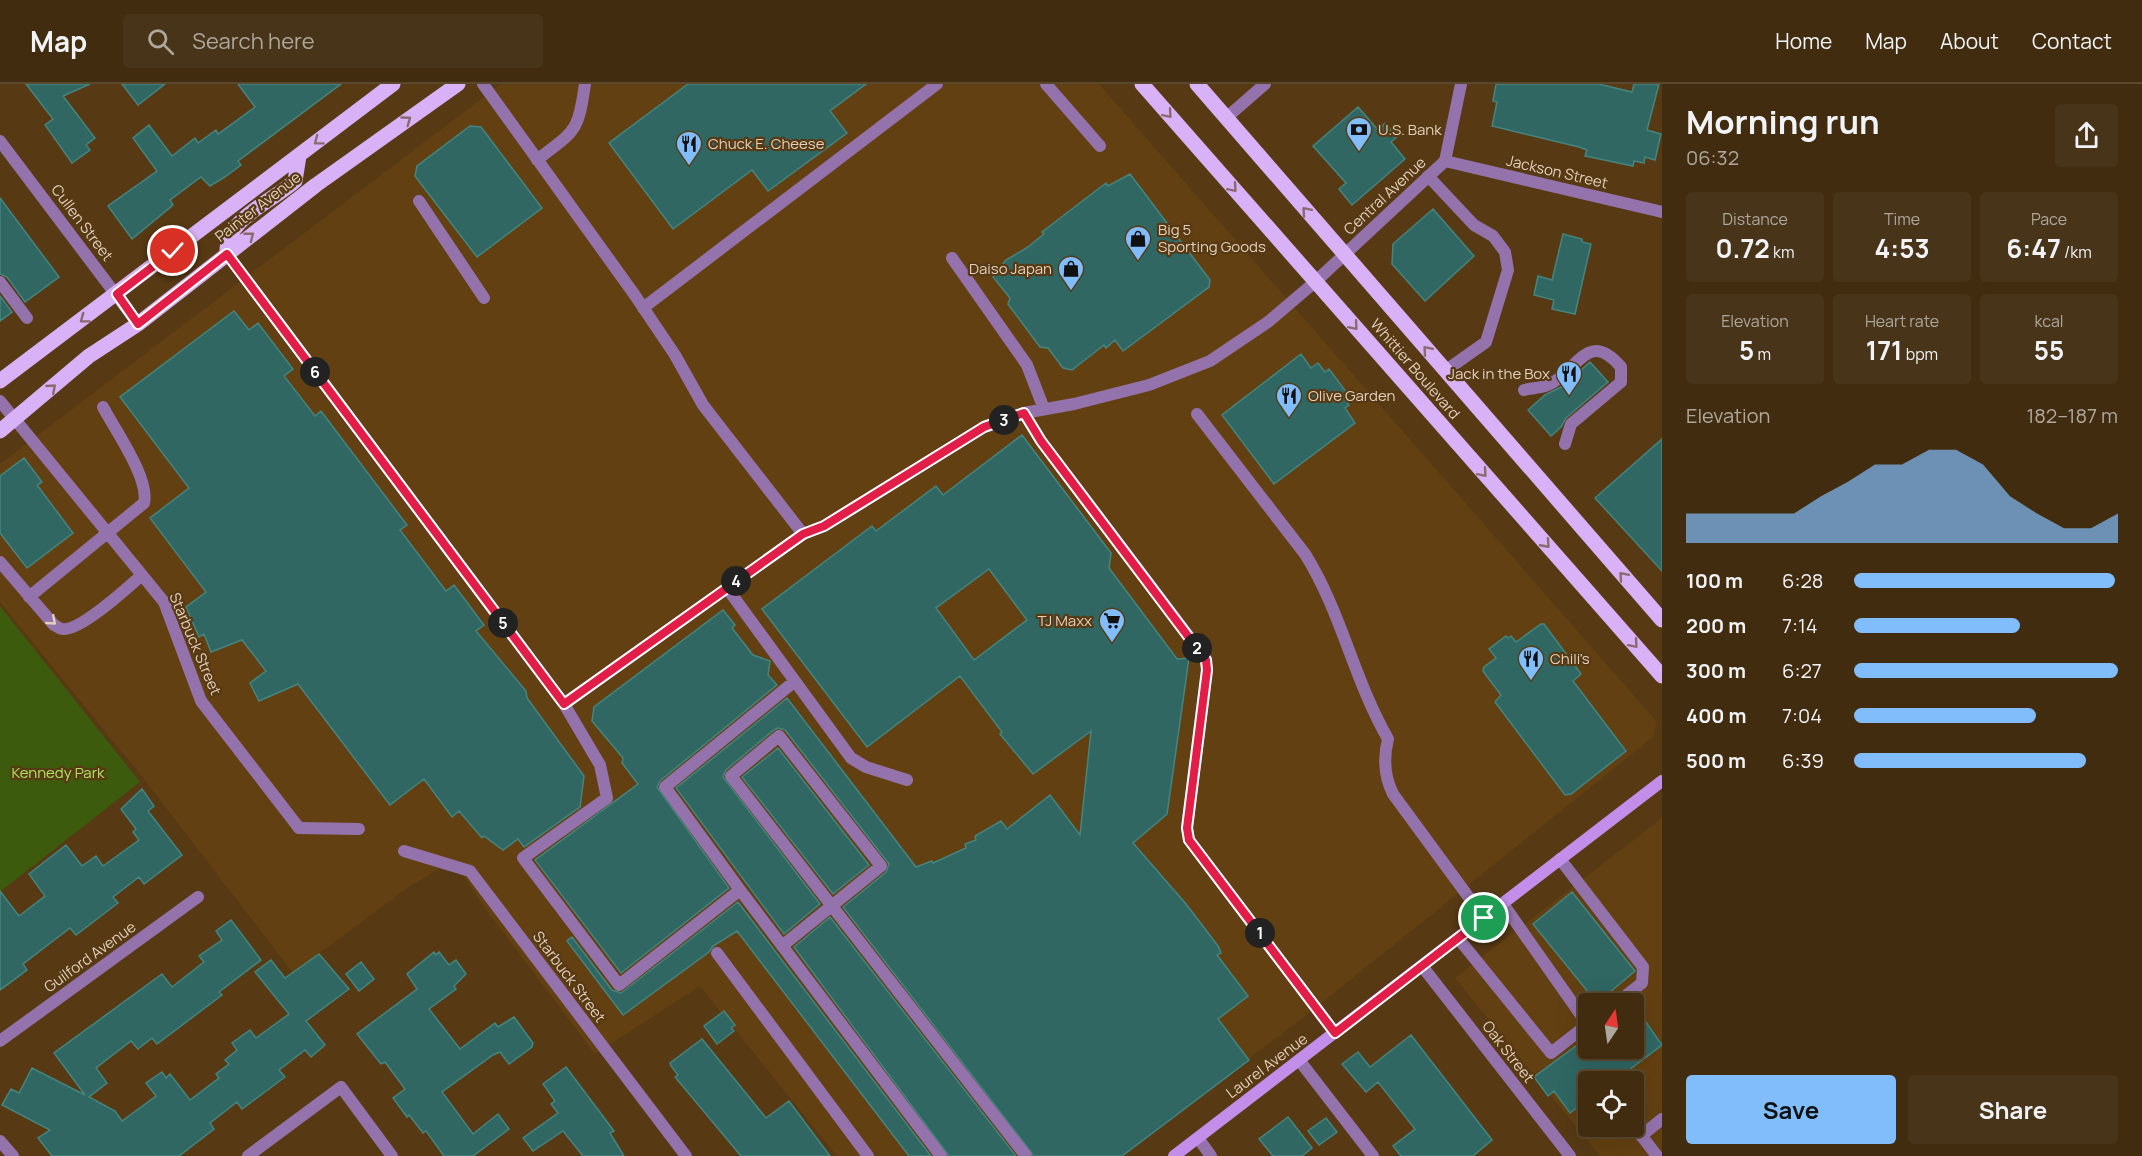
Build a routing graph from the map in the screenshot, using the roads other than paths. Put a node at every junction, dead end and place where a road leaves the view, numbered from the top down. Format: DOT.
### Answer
graph roads {
  1 [pos="393,84"];
  2 [pos="458,84"];
  3 [pos="483,84"];
  4 [pos="585,84"];
  5 [pos="937,84"];
  6 [pos="1046,84"];
  7 [pos="1142,84"];
  8 [pos="1197,84"];
  9 [pos="1265,84"];
  10 [pos="1461,84"];
  11 [pos="1226,118"];
  12 [pos="0,141"];
  13 [pos="1100,146"];
  14 [pos="299,156"];
  15 [pos="537,160"];
  16 [pos="1445,161"];
  17 [pos="1428,176"];
  18 [pos="419,201"];
  19 [pos="1662,212"];
  20 [pos="227,254"];
  21 [pos="1344,255"];
  22 [pos="952,258"];
  23 [pos="0,282"];
  24 [pos="1315,282"];
  25 [pos="117,294"];
  26 [pos="484,298"];
  27 [pos="643,308"];
  28 [pos="27,318"];
  29 [pos="138,324"];
  30 [pos="1445,371"];
  31 [pos="0,381"];
  32 [pos="1524,390"];
  33 [pos="0,401"];
  34 [pos="103,407"];
  35 [pos="1044,409"];
  36 [pos="1024,413"];
  37 [pos="1197,414"];
  38 [pos="16,419"];
  39 [pos="0,430"];
  40 [pos="1565,444"];
  41 [pos="108,533"];
  42 [pos="803,534"];
  43 [pos="0,562"];
  44 [pos="142,575"];
  45 [pos="727,588"];
  46 [pos="29,597"];
  47 [pos="1662,620"];
  48 [pos="1662,676"];
  49 [pos="795,681"];
  50 [pos="564,704"];
  51 [pos="907,780"];
  52 [pos="1662,781"];
  53 [pos="359,829"];
  54 [pos="404,851"];
  55 [pos="1560,859"];
  56 [pos="740,890"];
  57 [pos="198,897"];
  58 [pos="1503,903"];
  59 [pos="833,907"];
  60 [pos="1484,918"];
  61 [pos="1458,938"];
  62 [pos="782,946"];
  63 [pos="717,953"];
  64 [pos="1422,966"];
  65 [pos="1629,993"];
  66 [pos="1578,1010"];
  67 [pos="1578,1032"];
  68 [pos="1335,1033"];
  69 [pos="0,1041"];
  70 [pos="1299,1060"];
  71 [pos="1662,1119"];
  72 [pos="1644,1128"];
  73 [pos="1642,1137"];
  74 [pos="1198,1138"];
  75 [pos="0,1141"];
  76 [pos="13,1156"];
  77 [pos="248,1156"];
  78 [pos="392,1156"];
  79 [pos="686,1156"];
  80 [pos="868,1156"];
  81 [pos="941,1156"];
  82 [pos="1026,1156"];
  83 [pos="1174,1156"];
  84 [pos="1212,1156"];
  85 [pos="1373,1156"];
  86 [pos="1570,1156"];
  87 [pos="1657,1156"];
  1 -- 14 [label="main road, Painter Avenue, one-way"];
  20 -- 2 [label="main road, Painter Avenue, one-way"];
  3 -- 15 [label="street"];
  4 -- 15 [label="street"];
  5 -- 27 [label="street"];
  6 -- 13 [label="street"];
  7 -- 24 [label="main road, Whittier Boulevard, one-way"];
  8 -- 11 [label="main road, Whittier Boulevard"];
  9 -- 11 [label="street"];
  10 -- 16 [label="street, Central Avenue"];
  21 -- 11 [label="main road, Whittier Boulevard, one-way"];
  12 -- 25 [label="street, Cullen Street"];
  14 -- 20 [label="main road"];
  14 -- 25 [label="main road, Painter Avenue"];
  15 -- 27 [label="street"];
  16 -- 17 [label="street, Central Avenue"];
  16 -- 19 [label="street, Jackson Street"];
  17 -- 21 [label="street, Central Avenue"];
  17 -- 30 [label="street"];
  18 -- 26 [label="street"];
  20 -- 29 [label="main road, Painter Avenue"];
  20 -- 50 [label="street"];
  21 -- 24 [label="street, Central Avenue"];
  30 -- 21 [label="main road, Whittier Boulevard, one-way"];
  22 -- 35 [label="street"];
  23 -- 28 [label="street"];
  24 -- 35 [label="street, Central Avenue"];
  24 -- 48 [label="main road, Whittier Boulevard, one-way"];
  25 -- 29 [label="street, Cullen Street"];
  25 -- 31 [label="main road, Painter Avenue, one-way"];
  27 -- 42 [label="street"];
  38 -- 29 [label="main road, Painter Avenue, one-way"];
  47 -- 30 [label="main road, Whittier Boulevard, one-way"];
  32 -- 40 [label="street"];
  33 -- 38 [label="street, Starbuck Street"];
  34 -- 41 [label="street"];
  35 -- 36 [label="street, Central Avenue"];
  36 -- 42 [label="street, Central Avenue"];
  36 -- 68 [label="street"];
  37 -- 60 [label="street"];
  38 -- 39 [label="main road, Painter Avenue"];
  38 -- 41 [label="street, Starbuck Street"];
  41 -- 44 [label="street, Starbuck Street"];
  41 -- 46 [label="street"];
  42 -- 45 [label="street, Central Avenue"];
  43 -- 46 [label="street"];
  46 -- 44 [label="street, one-way"];
  44 -- 53 [label="street, Starbuck Street"];
  45 -- 49 [label="street"];
  45 -- 50 [label="street, Central Avenue"];
  49 -- 51 [label="street"];
  49 -- 56 [label="street"];
  50 -- 56 [label="street"];
  52 -- 55 [label="street, Laurel Avenue"];
  54 -- 79 [label="street, Starbuck Street"];
  55 -- 58 [label="street, Laurel Avenue"];
  55 -- 65 [label="street"];
  56 -- 62 [label="street"];
  57 -- 69 [label="street, Guilford Avenue"];
  58 -- 60 [label="street, Laurel Avenue"];
  58 -- 66 [label="street"];
  59 -- 59 [label="street"];
  59 -- 62 [label="street"];
  59 -- 82 [label="street"];
  60 -- 61 [label="street, Laurel Avenue"];
  61 -- 64 [label="street, Laurel Avenue"];
  61 -- 67 [label="street"];
  62 -- 81 [label="street"];
  63 -- 80 [label="street"];
  64 -- 68 [label="street, Laurel Avenue"];
  64 -- 86 [label="street, Oak Street"];
  68 -- 70 [label="street, Laurel Avenue"];
  70 -- 74 [label="street, Laurel Avenue"];
  70 -- 85 [label="street"];
  71 -- 72 [label="street"];
  73 -- 87 [label="street"];
  74 -- 83 [label="street, Laurel Avenue"];
  74 -- 84 [label="street"];
  75 -- 76 [label="street"];
  77 -- 78 [label="street"];
}
